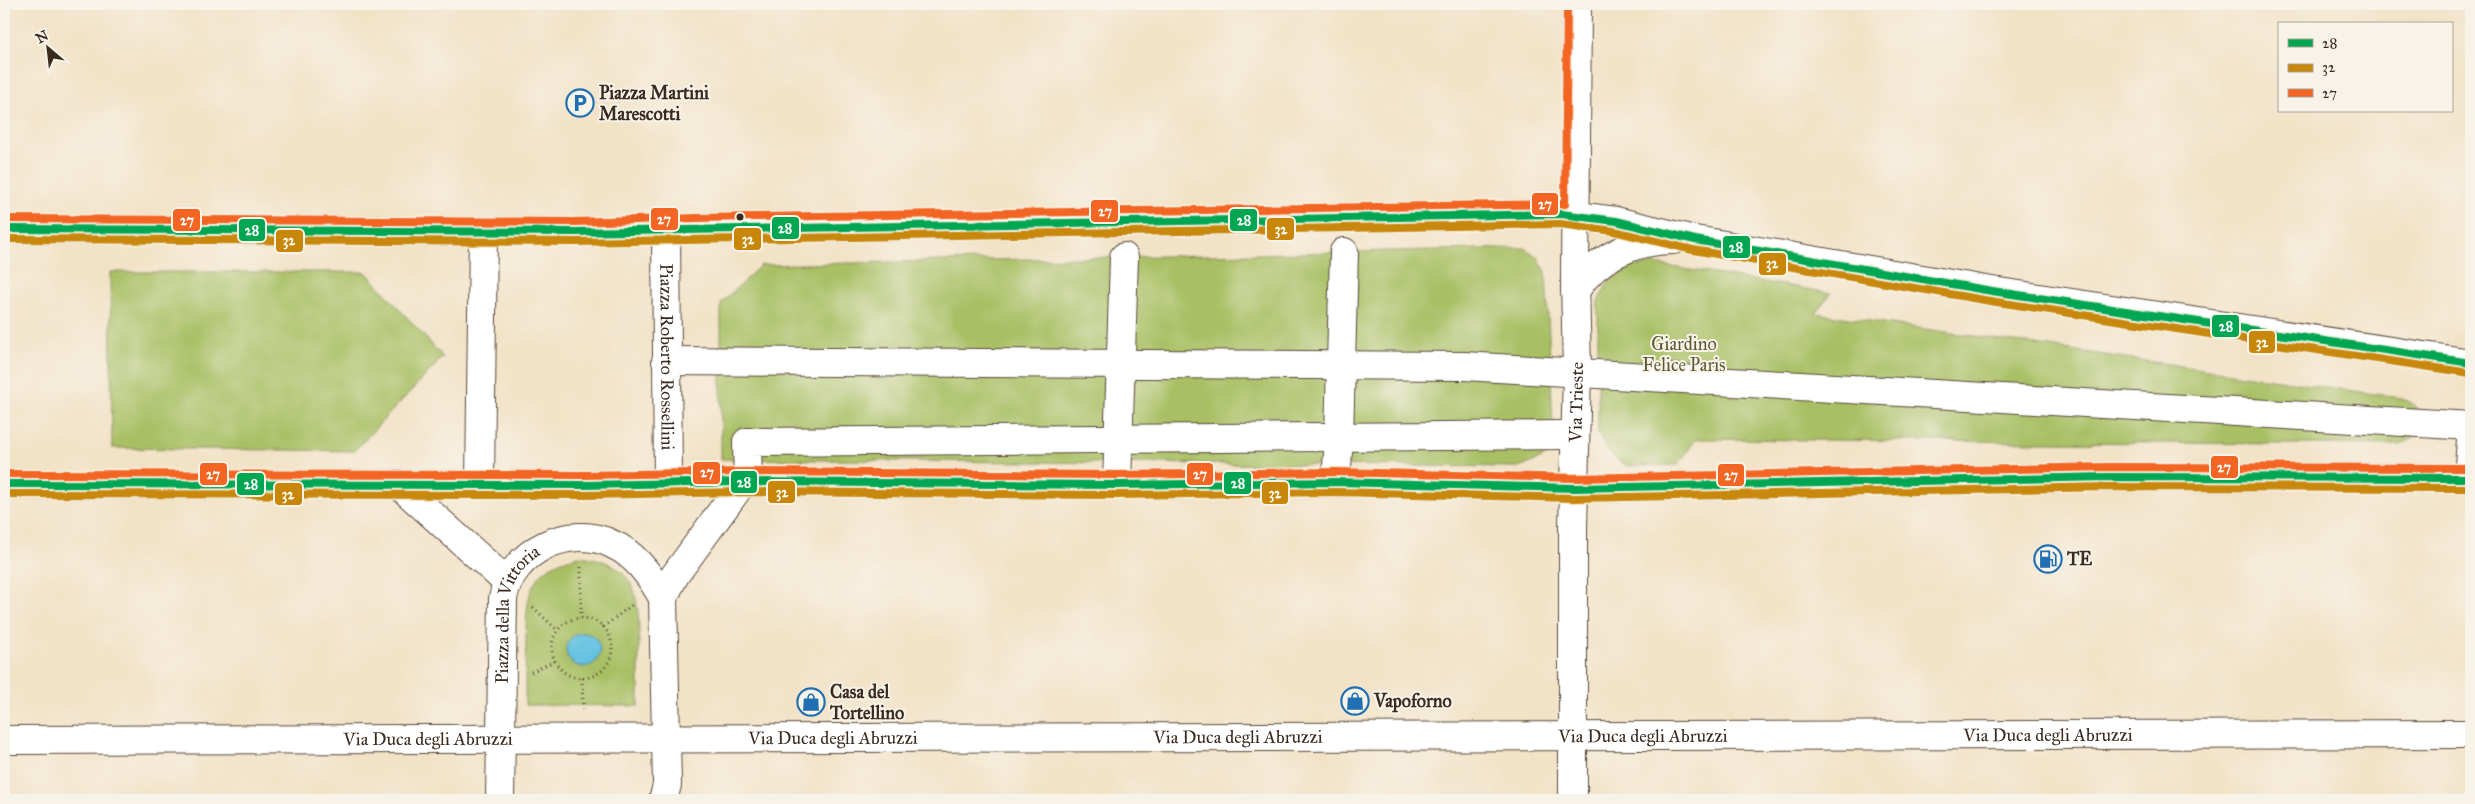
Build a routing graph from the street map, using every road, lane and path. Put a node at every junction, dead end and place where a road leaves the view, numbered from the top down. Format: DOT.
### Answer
graph roads {
  1 [pos="1577,4"];
  2 [pos="1575,215"];
  3 [pos="4,229"];
  4 [pos="666,229"];
  5 [pos="483,231"];
  6 [pos="1695,240"];
  7 [pos="1344,252"];
  8 [pos="1124,257"];
  9 [pos="1575,291"];
  10 [pos="666,361"];
  11 [pos="2471,363"];
  12 [pos="1120,364"];
  13 [pos="1340,365"];
  14 [pos="1577,372"];
  15 [pos="2471,426"];
  16 [pos="1564,435"];
  17 [pos="1339,437"];
  18 [pos="1117,439"];
  19 [pos="2471,440"];
  20 [pos="2470,478"];
  21 [pos="745,482"];
  22 [pos="1336,482"];
  23 [pos="4,484"];
  24 [pos="398,484"];
  25 [pos="480,484"];
  26 [pos="668,484"];
  27 [pos="1117,485"];
  28 [pos="1574,488"];
  29 [pos="580,538"];
  30 [pos="507,582"];
  31 [pos="659,592"];
  32 [pos="581,619"];
  33 [pos="603,628"];
  34 [pos="582,678"];
  35 [pos="583,716"];
  36 [pos="2471,734"];
  37 [pos="666,738"];
  38 [pos="1573,738"];
  39 [pos="501,739"];
  40 [pos="4,740"];
  41 [pos="500,800"];
  42 [pos="663,800"];
  43 [pos="1573,800"];
  1 -- 2 [label="street, Via Trieste"];
  2 -- 4 [label="street"];
  2 -- 6 [label="street"];
  2 -- 9 [label="street, Via Trieste"];
  3 -- 5 [label="street"];
  4 -- 5 [label="street"];
  4 -- 10 [label="street, Piazza Roberto Rossellini"];
  5 -- 25 [label="street"];
  6 -- 9 [label="street"];
  6 -- 11 [label="street"];
  7 -- 13 [label="street"];
  8 -- 12 [label="street"];
  9 -- 14 [label="street, Via Trieste"];
  10 -- 12 [label="street"];
  10 -- 26 [label="street, Piazza Roberto Rossellini"];
  12 -- 13 [label="street"];
  12 -- 18 [label="street"];
  13 -- 14 [label="street"];
  13 -- 17 [label="street"];
  14 -- 15 [label="street"];
  14 -- 28 [label="street, Via Trieste"];
  16 -- 17 [label="street"];
  17 -- 18 [label="street"];
  17 -- 22 [label="street"];
  18 -- 21 [label="street"];
  18 -- 27 [label="street"];
  19 -- 20 [label="street"];
  20 -- 28 [label="street"];
  21 -- 26 [label="street"];
  21 -- 27 [label="street"];
  21 -- 31 [label="street"];
  22 -- 27 [label="street"];
  22 -- 28 [label="street"];
  23 -- 24 [label="street"];
  24 -- 25 [label="street"];
  24 -- 30 [label="street"];
  25 -- 26 [label="street"];
  28 -- 38 [label="street, Via Trieste"];
  29 -- 30 [label="street, Piazza della Vittoria"];
  29 -- 31 [label="street, Piazza della Vittoria"];
  29 -- 32 [label="path"];
  30 -- 39 [label="street, Piazza della Vittoria"];
  31 -- 33 [label="path"];
  31 -- 37 [label="street"];
  32 -- 33 [label="path"];
  32 -- 34 [label="path"];
  33 -- 34 [label="path"];
  34 -- 35 [label="path"];
  36 -- 38 [label="street, Via Duca degli Abruzzi"];
  37 -- 38 [label="street, Via Duca degli Abruzzi"];
  37 -- 39 [label="street, Via Duca degli Abruzzi"];
  37 -- 42 [label="street"];
  38 -- 43 [label="street, Via Trieste"];
  39 -- 40 [label="street, Via Duca degli Abruzzi"];
  39 -- 41 [label="street, Piazza della Vittoria"];
}
